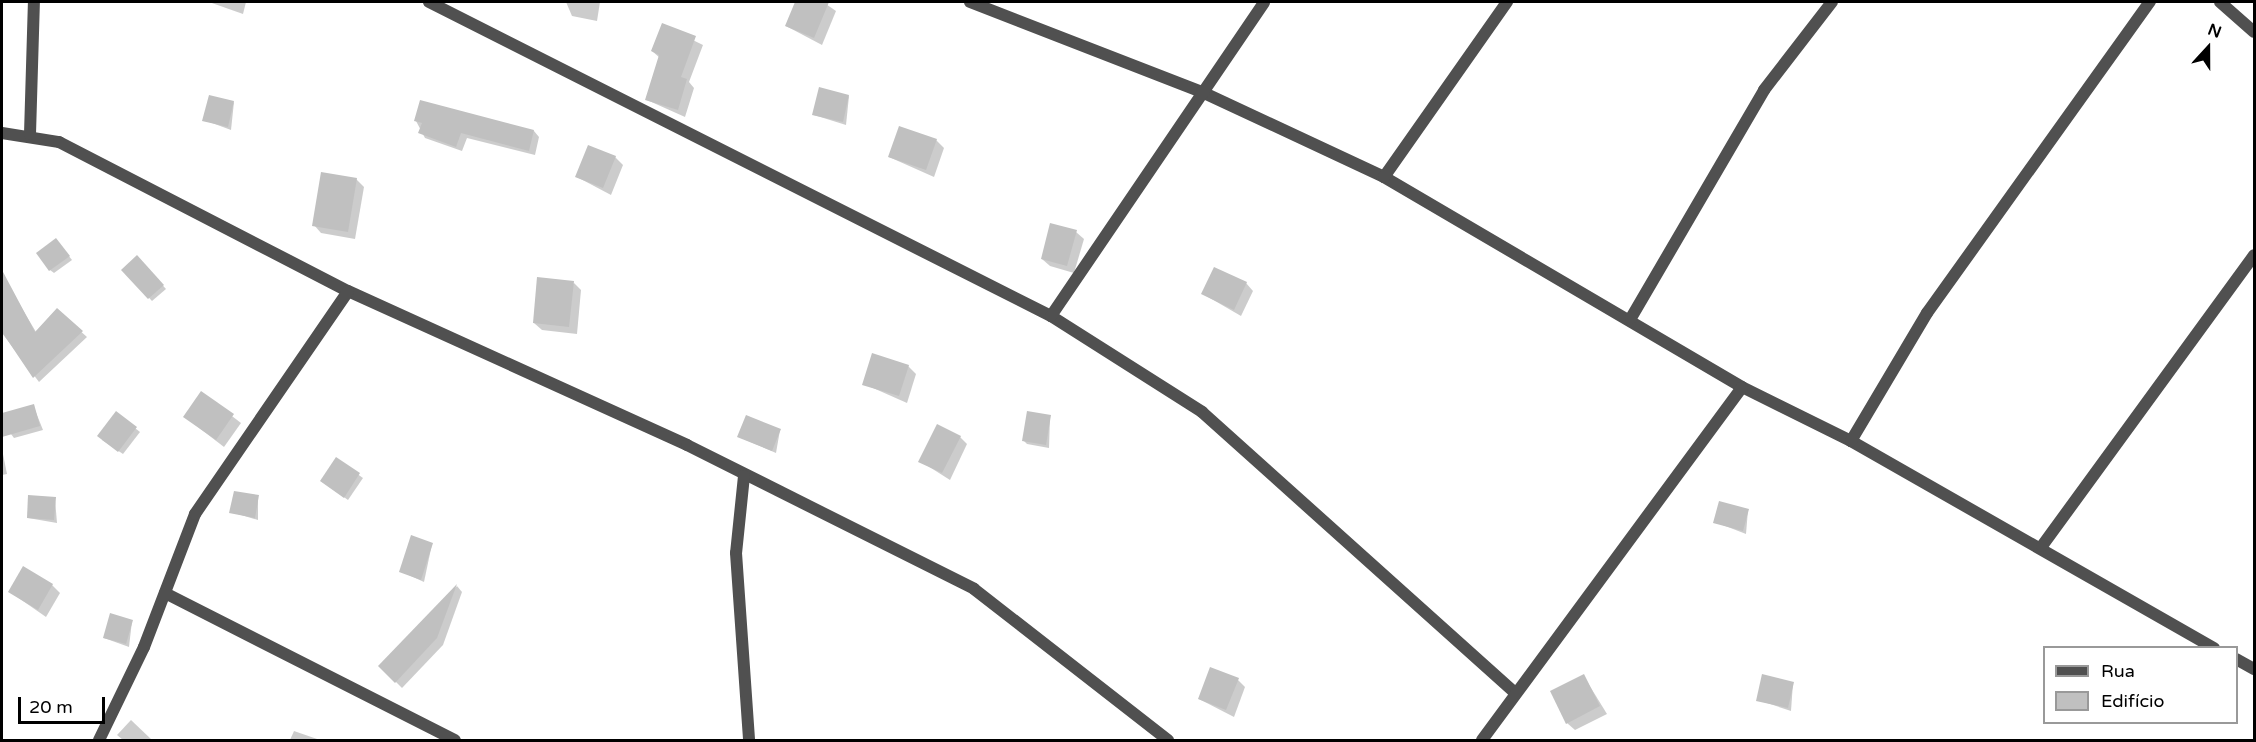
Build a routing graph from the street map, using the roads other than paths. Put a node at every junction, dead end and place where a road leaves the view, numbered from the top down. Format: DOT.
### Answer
graph roads {
  1 [pos="34,2"];
  2 [pos="429,2"];
  3 [pos="970,2"];
  4 [pos="1264,2"];
  5 [pos="1508,2"];
  6 [pos="1832,2"];
  7 [pos="2150,2"];
  8 [pos="2220,2"];
  9 [pos="2254,32"];
  10 [pos="1202,92"];
  11 [pos="2,133"];
  12 [pos="30,134"];
  13 [pos="1384,177"];
  14 [pos="2254,255"];
  15 [pos="348,291"];
  16 [pos="1051,316"];
  17 [pos="1631,318"];
  18 [pos="1742,387"];
  19 [pos="1851,441"];
  20 [pos="744,476"];
  21 [pos="2042,546"];
  22 [pos="165,593"];
  23 [pos="2211,646"];
  24 [pos="2238,660"];
  25 [pos="2254,669"];
  26 [pos="1515,693"];
  27 [pos="99,741"];
  28 [pos="455,741"];
  29 [pos="749,741"];
  30 [pos="1168,741"];
  31 [pos="1482,741"];
  1 -- 12 [label="street"];
  2 -- 16 [label="street"];
  3 -- 10 [label="street"];
  4 -- 10 [label="street"];
  5 -- 13 [label="street"];
  6 -- 17 [label="street"];
  7 -- 19 [label="street"];
  8 -- 9 [label="street"];
  10 -- 13 [label="street"];
  10 -- 16 [label="street"];
  11 -- 12 [label="street"];
  12 -- 15 [label="street"];
  13 -- 17 [label="street"];
  14 -- 21 [label="street"];
  15 -- 20 [label="street"];
  15 -- 22 [label="street"];
  16 -- 26 [label="street"];
  17 -- 18 [label="street"];
  18 -- 19 [label="street"];
  18 -- 26 [label="street"];
  19 -- 21 [label="street"];
  20 -- 29 [label="street"];
  20 -- 30 [label="street"];
  21 -- 23 [label="street"];
  22 -- 27 [label="street"];
  22 -- 28 [label="street"];
  24 -- 25 [label="street"];
  26 -- 31 [label="street"];
}
